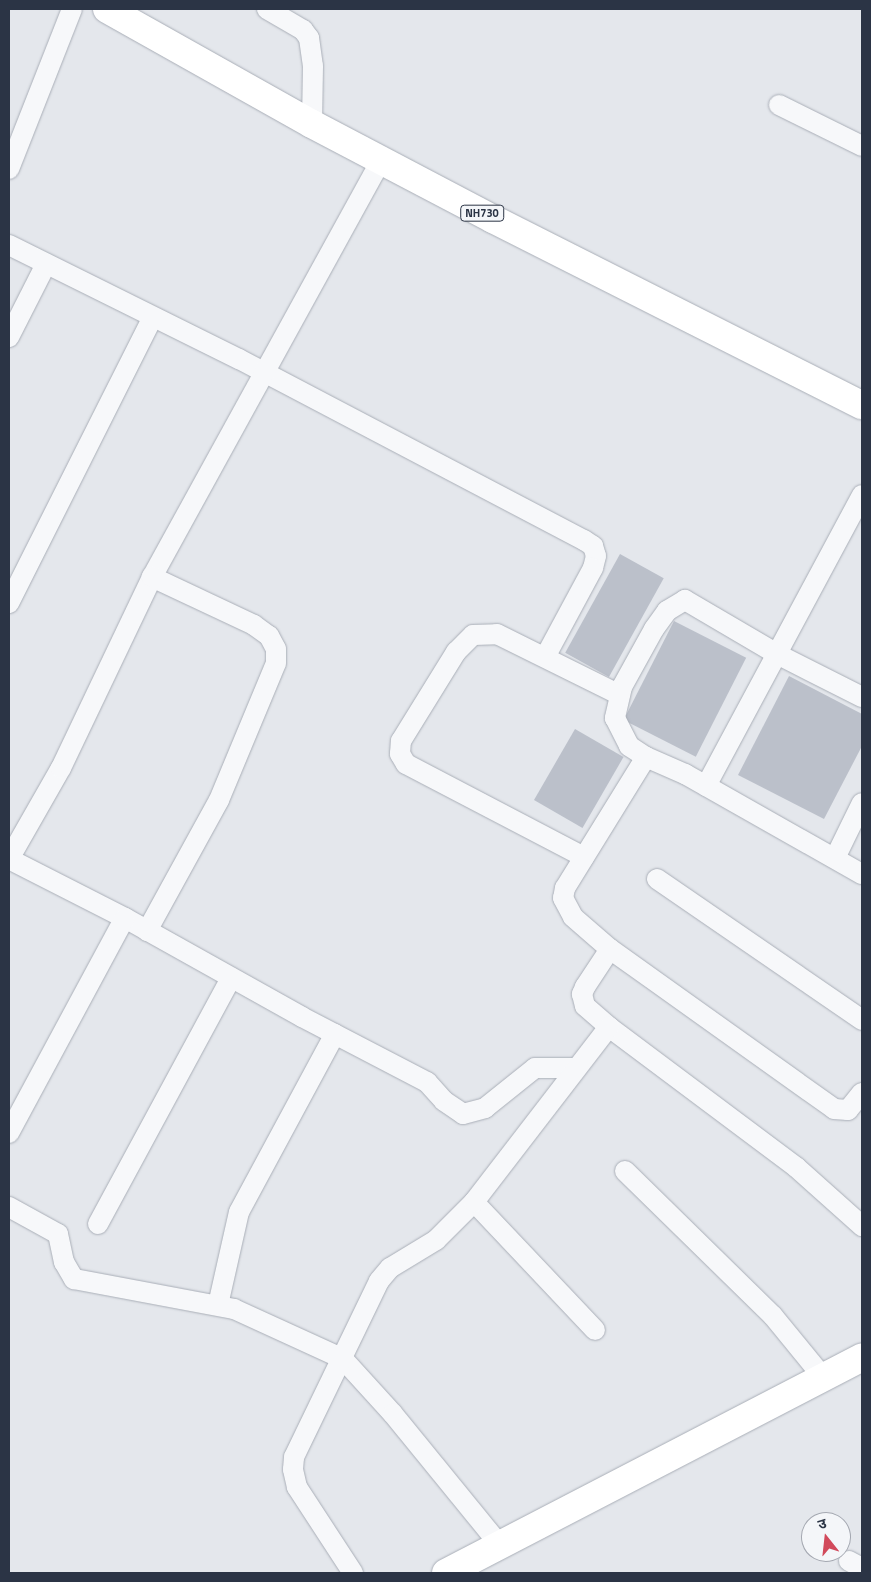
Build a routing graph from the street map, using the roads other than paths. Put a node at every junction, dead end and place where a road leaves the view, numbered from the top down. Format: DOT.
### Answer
graph roads {
  1 [pos="72,9"];
  2 [pos="107,9"];
  3 [pos="267,9"];
  4 [pos="779,105"];
  5 [pos="312,124"];
  6 [pos="862,146"];
  7 [pos="382,159"];
  8 [pos="9,169"];
  9 [pos="9,246"];
  10 [pos="46,264"];
  11 [pos="153,317"];
  12 [pos="9,337"];
  13 [pos="264,372"];
  14 [pos="862,405"];
  15 [pos="862,495"];
  16 [pos="152,577"];
  17 [pos="9,603"];
  18 [pos="777,654"];
  19 [pos="545,657"];
  20 [pos="620,695"];
  21 [pos="862,697"];
  22 [pos="646,757"];
  23 [pos="706,786"];
  24 [pos="862,803"];
  25 [pos="584,857"];
  26 [pos="835,858"];
  27 [pos="9,859"];
  28 [pos="862,874"];
  29 [pos="657,878"];
  30 [pos="125,918"];
  31 [pos="147,931"];
  32 [pos="610,949"];
  33 [pos="231,978"];
  34 [pos="862,1020"];
  35 [pos="609,1027"];
  36 [pos="335,1034"];
  37 [pos="576,1068"];
  38 [pos="862,1093"];
  39 [pos="9,1133"];
  40 [pos="625,1171"];
  41 [pos="474,1202"];
  42 [pos="9,1207"];
  43 [pos="98,1224"];
  44 [pos="862,1226"];
  45 [pos="218,1305"];
  46 [pos="595,1330"];
  47 [pos="862,1357"];
  48 [pos="343,1359"];
  49 [pos="823,1377"];
  50 [pos="500,1545"];
  51 [pos="353,1573"];
  52 [pos="446,1573"];
  1 -- 8 [label="street"];
  2 -- 5 [label="main road, NH730"];
  3 -- 5 [label="street"];
  4 -- 6 [label="street"];
  5 -- 7 [label="main road, NH730"];
  7 -- 13 [label="street"];
  7 -- 14 [label="main road, NH730"];
  9 -- 10 [label="street"];
  10 -- 11 [label="street"];
  10 -- 12 [label="street"];
  11 -- 13 [label="street"];
  11 -- 17 [label="street"];
  13 -- 16 [label="street"];
  13 -- 19 [label="street"];
  15 -- 18 [label="street"];
  16 -- 27 [label="street"];
  16 -- 31 [label="street"];
  18 -- 20 [label="street"];
  18 -- 21 [label="street"];
  18 -- 23 [label="street"];
  19 -- 20 [label="street"];
  19 -- 25 [label="street"];
  20 -- 22 [label="street"];
  22 -- 23 [label="street"];
  22 -- 25 [label="street"];
  23 -- 26 [label="street"];
  24 -- 26 [label="street"];
  25 -- 32 [label="street"];
  26 -- 28 [label="street"];
  27 -- 30 [label="street"];
  29 -- 34 [label="street"];
  30 -- 31 [label="street"];
  30 -- 39 [label="street"];
  31 -- 33 [label="street"];
  32 -- 35 [label="street"];
  32 -- 38 [label="street"];
  33 -- 36 [label="street"];
  33 -- 43 [label="street"];
  35 -- 37 [label="street"];
  35 -- 44 [label="street"];
  36 -- 37 [label="street"];
  36 -- 45 [label="street"];
  37 -- 41 [label="street"];
  40 -- 49 [label="street"];
  41 -- 46 [label="street"];
  41 -- 48 [label="street"];
  42 -- 45 [label="street"];
  45 -- 48 [label="street"];
  47 -- 49 [label="main road"];
  48 -- 50 [label="street"];
  48 -- 51 [label="street"];
  49 -- 50 [label="main road"];
  50 -- 52 [label="main road"];
}
